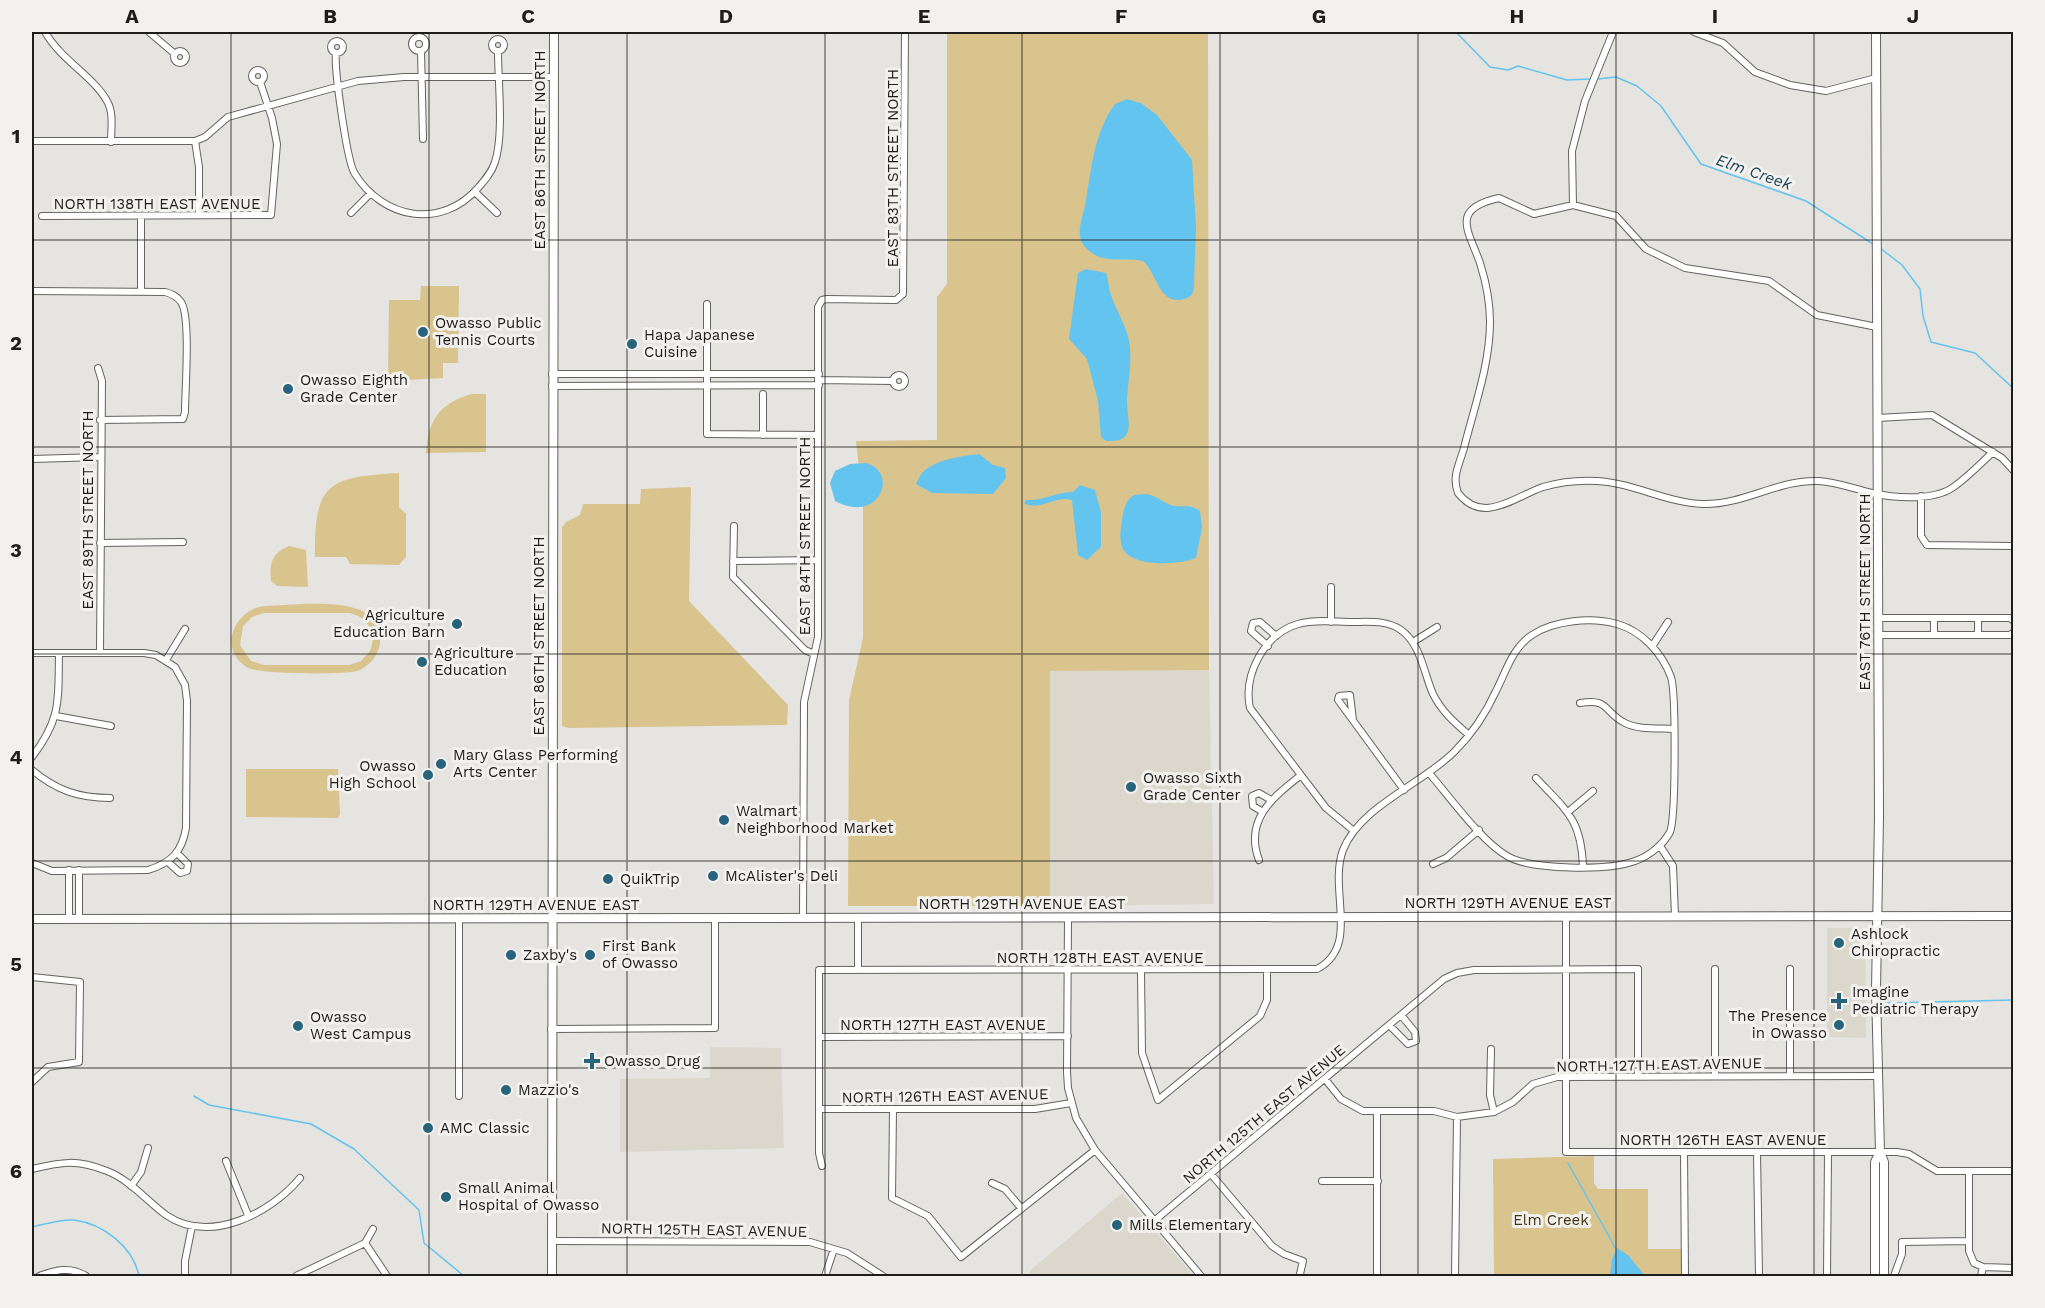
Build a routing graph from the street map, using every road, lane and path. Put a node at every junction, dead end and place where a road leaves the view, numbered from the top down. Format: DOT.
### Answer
graph roads {
  1 [pos="45,32"];
  2 [pos="149,32"];
  3 [pos="554,32"];
  4 [pos="905,32"];
  5 [pos="1613,32"];
  6 [pos="1694,32"];
  7 [pos="1876,32"];
  8 [pos="421,51"];
  9 [pos="498,52"];
  10 [pos="336,53"];
  11 [pos="176,54"];
  12 [pos="422,77"];
  13 [pos="554,77"];
  14 [pos="498,78"];
  15 [pos="1876,78"];
  16 [pos="260,82"];
  17 [pos="338,85"];
  18 [pos="268,107"];
  19 [pos="423,140"];
  20 [pos="32,141"];
  21 [pos="195,141"];
  22 [pos="111,142"];
  23 [pos="475,192"];
  24 [pos="371,193"];
  25 [pos="1573,205"];
  26 [pos="351,213"];
  27 [pos="497,213"];
  28 [pos="199,215"];
  29 [pos="42,216"];
  30 [pos="141,216"];
  31 [pos="32,291"];
  32 [pos="141,291"];
  33 [pos="896,300"];
  34 [pos="707,304"];
  35 [pos="1876,327"];
  36 [pos="98,368"];
  37 [pos="552,374"];
  38 [pos="707,374"];
  39 [pos="819,380"];
  40 [pos="892,381"];
  41 [pos="707,385"];
  42 [pos="552,386"];
  43 [pos="763,394"];
  44 [pos="1877,418"];
  45 [pos="100,420"];
  46 [pos="763,435"];
  47 [pos="818,435"];
  48 [pos="1993,452"];
  49 [pos="100,457"];
  50 [pos="32,459"];
  51 [pos="2013,471"];
  52 [pos="1878,494"];
  53 [pos="1921,496"];
  54 [pos="734,526"];
  55 [pos="183,542"];
  56 [pos="100,543"];
  57 [pos="2013,546"];
  58 [pos="818,560"];
  59 [pos="733,561"];
  60 [pos="1331,587"];
  61 [pos="1878,618"];
  62 [pos="1934,618"];
  63 [pos="1978,618"];
  64 [pos="2013,621"];
  65 [pos="1331,622"];
  66 [pos="1668,622"];
  67 [pos="1437,627"];
  68 [pos="185,629"];
  69 [pos="2013,632"];
  70 [pos="1878,635"];
  71 [pos="1934,635"];
  72 [pos="1978,635"];
  73 [pos="1276,636"];
  74 [pos="1413,642"];
  75 [pos="1653,645"];
  76 [pos="1268,646"];
  77 [pos="100,652"];
  78 [pos="32,653"];
  79 [pos="59,653"];
  80 [pos="814,654"];
  81 [pos="166,660"];
  82 [pos="1580,703"];
  83 [pos="56,716"];
  84 [pos="1353,720"];
  85 [pos="111,726"];
  86 [pos="1674,729"];
  87 [pos="1469,735"];
  88 [pos="32,757"];
  89 [pos="32,770"];
  90 [pos="1429,772"];
  91 [pos="1301,775"];
  92 [pos="1536,778"];
  93 [pos="1404,790"];
  94 [pos="1593,791"];
  95 [pos="110,798"];
  96 [pos="1271,800"];
  97 [pos="1263,812"];
  98 [pos="1568,812"];
  99 [pos="1479,830"];
  100 [pos="1354,831"];
  101 [pos="1660,846"];
  102 [pos="1259,860"];
  103 [pos="32,863"];
  104 [pos="1433,864"];
  105 [pos="1583,866"];
  106 [pos="69,870"];
  107 [pos="79,870"];
  108 [pos="1877,915"];
  109 [pos="1566,916"];
  110 [pos="1675,916"];
  111 [pos="2013,916"];
  112 [pos="1340,917"];
  113 [pos="715,918"];
  114 [pos="803,918"];
  115 [pos="858,918"];
  116 [pos="1068,918"];
  117 [pos="32,919"];
  118 [pos="74,919"];
  119 [pos="459,919"];
  120 [pos="552,919"];
  121 [pos="1068,969"];
  122 [pos="1715,969"];
  123 [pos="1790,969"];
  124 [pos="858,970"];
  125 [pos="1565,970"];
  126 [pos="1141,971"];
  127 [pos="1266,971"];
  128 [pos="32,977"];
  129 [pos="1401,1015"];
  130 [pos="1389,1025"];
  131 [pos="551,1029"];
  132 [pos="1068,1036"];
  133 [pos="819,1037"];
  134 [pos="1491,1049"];
  135 [pos="1566,1076"];
  136 [pos="1638,1076"];
  137 [pos="1715,1076"];
  138 [pos="1790,1076"];
  139 [pos="1880,1076"];
  140 [pos="1324,1079"];
  141 [pos="32,1082"];
  142 [pos="459,1096"];
  143 [pos="1071,1103"];
  144 [pos="819,1109"];
  145 [pos="893,1109"];
  146 [pos="1377,1111"];
  147 [pos="1494,1112"];
  148 [pos="1457,1117"];
  149 [pos="148,1148"];
  150 [pos="1095,1150"];
  151 [pos="1684,1152"];
  152 [pos="1757,1152"];
  153 [pos="1828,1152"];
  154 [pos="1880,1152"];
  155 [pos="225,1161"];
  156 [pos="822,1166"];
  157 [pos="32,1169"];
  158 [pos="1969,1171"];
  159 [pos="2013,1171"];
  160 [pos="1211,1174"];
  161 [pos="300,1178"];
  162 [pos="1322,1181"];
  163 [pos="1378,1181"];
  164 [pos="992,1183"];
  165 [pos="131,1186"];
  166 [pos="1021,1208"];
  167 [pos="248,1215"];
  168 [pos="1154,1221"];
  169 [pos="192,1226"];
  170 [pos="373,1229"];
  171 [pos="552,1241"];
  172 [pos="1969,1241"];
  173 [pos="365,1243"];
  174 [pos="834,1249"];
  175 [pos="1983,1267"];
  176 [pos="2013,1268"];
  177 [pos="1300,1274"];
  178 [pos="39,1276"];
  179 [pos="86,1276"];
  180 [pos="185,1276"];
  181 [pos="296,1276"];
  182 [pos="387,1276"];
  183 [pos="552,1276"];
  184 [pos="825,1276"];
  185 [pos="883,1276"];
  186 [pos="1201,1276"];
  187 [pos="1377,1276"];
  188 [pos="1455,1276"];
  189 [pos="1685,1276"];
  190 [pos="1759,1276"];
  191 [pos="1827,1276"];
  192 [pos="1875,1276"];
  193 [pos="1884,1276"];
  194 [pos="1894,1276"];
  195 [pos="1981,1276"];
  1 -- 22 [label="street"];
  2 -- 11 [label="street"];
  3 -- 13 [label="main road, EAST 86TH STREET NORTH"];
  4 -- 33 [label="street, EAST 83TH STREET NORTH"];
  5 -- 25 [label="street"];
  6 -- 15 [label="street"];
  7 -- 15 [label="main road, EAST 76TH STREET NORTH"];
  8 -- 12 [label="street"];
  9 -- 14 [label="street"];
  10 -- 17 [label="street"];
  12 -- 14 [label="street"];
  12 -- 17 [label="street"];
  12 -- 19 [label="street"];
  13 -- 14 [label="street"];
  13 -- 37 [label="main road, EAST 86TH STREET NORTH"];
  14 -- 23 [label="street"];
  15 -- 35 [label="main road, EAST 76TH STREET NORTH"];
  16 -- 18 [label="street"];
  17 -- 18 [label="street"];
  17 -- 24 [label="street"];
  18 -- 21 [label="street"];
  18 -- 28 [label="street, NORTH 138TH EAST AVENUE"];
  20 -- 22 [label="street"];
  21 -- 22 [label="street"];
  21 -- 28 [label="street"];
  23 -- 24 [label="street"];
  23 -- 27 [label="street"];
  24 -- 26 [label="street"];
  25 -- 35 [label="street"];
  25 -- 52 [label="street"];
  28 -- 30 [label="street, NORTH 138TH EAST AVENUE"];
  29 -- 30 [label="street, NORTH 138TH EAST AVENUE"];
  30 -- 32 [label="street"];
  31 -- 32 [label="street"];
  32 -- 45 [label="street"];
  33 -- 39 [label="street, EAST 84TH STREET NORTH"];
  34 -- 38 [label="street"];
  35 -- 44 [label="main road, EAST 76TH STREET NORTH"];
  36 -- 45 [label="street, EAST 89TH STREET NORTH"];
  37 -- 38 [label="street"];
  37 -- 42 [label="main road, EAST 86TH STREET NORTH"];
  38 -- 39 [label="street"];
  38 -- 41 [label="street"];
  39 -- 40 [label="street"];
  39 -- 41 [label="street"];
  39 -- 47 [label="street, EAST 84TH STREET NORTH"];
  41 -- 42 [label="street"];
  41 -- 46 [label="street"];
  42 -- 120 [label="main road, EAST 86TH STREET NORTH"];
  43 -- 46 [label="street"];
  44 -- 48 [label="street"];
  44 -- 52 [label="main road, EAST 76TH STREET NORTH"];
  45 -- 49 [label="street, EAST 89TH STREET NORTH"];
  46 -- 47 [label="street"];
  47 -- 58 [label="street, EAST 84TH STREET NORTH"];
  48 -- 51 [label="street"];
  48 -- 53 [label="street"];
  49 -- 50 [label="street"];
  49 -- 56 [label="street, EAST 89TH STREET NORTH"];
  52 -- 53 [label="street"];
  52 -- 61 [label="main road, EAST 76TH STREET NORTH"];
  53 -- 57 [label="street"];
  54 -- 59 [label="street"];
  55 -- 56 [label="street"];
  56 -- 77 [label="street, EAST 89TH STREET NORTH"];
  58 -- 59 [label="street"];
  58 -- 80 [label="street, EAST 84TH STREET NORTH"];
  59 -- 80 [label="street"];
  60 -- 65 [label="street"];
  61 -- 62 [label="street"];
  61 -- 70 [label="main road, EAST 76TH STREET NORTH"];
  62 -- 63 [label="street"];
  62 -- 71 [label="street"];
  63 -- 64 [label="street"];
  63 -- 72 [label="street"];
  65 -- 73 [label="street"];
  65 -- 74 [label="street"];
  66 -- 75 [label="street"];
  67 -- 74 [label="street"];
  68 -- 81 [label="street"];
  69 -- 72 [label="street"];
  70 -- 71 [label="street"];
  70 -- 108 [label="main road, EAST 76TH STREET NORTH"];
  71 -- 72 [label="street"];
  73 -- 76 [label="street"];
  73 -- 76 [label="street"];
  74 -- 87 [label="street"];
  75 -- 86 [label="street"];
  75 -- 87 [label="street"];
  76 -- 91 [label="street"];
  77 -- 79 [label="street"];
  77 -- 81 [label="street"];
  78 -- 79 [label="street"];
  79 -- 83 [label="street"];
  80 -- 114 [label="street, EAST 84TH STREET NORTH"];
  81 -- 107 [label="street"];
  82 -- 86 [label="street"];
  83 -- 85 [label="street"];
  83 -- 88 [label="street"];
  84 -- 93 [label="street"];
  86 -- 101 [label="street"];
  87 -- 90 [label="street"];
  89 -- 95 [label="street"];
  90 -- 93 [label="street"];
  90 -- 99 [label="street"];
  91 -- 96 [label="street"];
  91 -- 100 [label="street"];
  92 -- 98 [label="street"];
  93 -- 100 [label="street"];
  94 -- 98 [label="street"];
  96 -- 97 [label="street"];
  96 -- 97 [label="street"];
  97 -- 102 [label="street"];
  98 -- 105 [label="street"];
  99 -- 104 [label="street"];
  99 -- 105 [label="street"];
  100 -- 112 [label="street, NORTH 128TH EAST AVENUE"];
  101 -- 105 [label="street"];
  101 -- 110 [label="street"];
  103 -- 106 [label="street"];
  106 -- 107 [label="street"];
  106 -- 118 [label="street"];
  107 -- 118 [label="street"];
  108 -- 110 [label="main road, NORTH 129TH AVENUE EAST"];
  108 -- 111 [label="main road, NORTH 129TH AVENUE EAST"];
  108 -- 139 [label="main road, EAST 76TH STREET NORTH"];
  109 -- 110 [label="main road, NORTH 129TH AVENUE EAST"];
  109 -- 112 [label="main road, NORTH 129TH AVENUE EAST"];
  109 -- 125 [label="street"];
  112 -- 116 [label="main road, NORTH 129TH AVENUE EAST"];
  112 -- 127 [label="street, NORTH 128TH EAST AVENUE"];
  113 -- 114 [label="main road, NORTH 129TH AVENUE EAST"];
  113 -- 120 [label="main road, NORTH 129TH AVENUE EAST"];
  113 -- 131 [label="street"];
  114 -- 115 [label="main road, NORTH 129TH AVENUE EAST"];
  115 -- 116 [label="main road, NORTH 129TH AVENUE EAST"];
  115 -- 124 [label="street"];
  116 -- 121 [label="street"];
  117 -- 118 [label="main road, NORTH 129TH AVENUE EAST"];
  118 -- 119 [label="main road, NORTH 129TH AVENUE EAST"];
  119 -- 120 [label="main road, NORTH 129TH AVENUE EAST"];
  119 -- 142 [label="street"];
  120 -- 131 [label="main road, EAST 86TH STREET NORTH"];
  121 -- 124 [label="street, NORTH 128TH EAST AVENUE"];
  121 -- 126 [label="street, NORTH 128TH EAST AVENUE"];
  121 -- 132 [label="street"];
  122 -- 137 [label="street"];
  123 -- 138 [label="street"];
  124 -- 133 [label="street, NORTH 128TH EAST AVENUE"];
  125 -- 129 [label="street, NORTH 125TH EAST AVENUE"];
  125 -- 135 [label="street"];
  125 -- 136 [label="street"];
  126 -- 127 [label="street, NORTH 128TH EAST AVENUE"];
  126 -- 127 [label="street"];
  128 -- 141 [label="street"];
  129 -- 130 [label="street, NORTH 125TH EAST AVENUE"];
  129 -- 130 [label="street"];
  130 -- 140 [label="street, NORTH 125TH EAST AVENUE"];
  131 -- 171 [label="main road, EAST 86TH STREET NORTH"];
  132 -- 133 [label="street, NORTH 127TH EAST AVENUE"];
  132 -- 143 [label="street"];
  133 -- 144 [label="street"];
  134 -- 147 [label="street"];
  135 -- 136 [label="street, NORTH 127TH EAST AVENUE"];
  135 -- 147 [label="street, NORTH 127TH EAST AVENUE"];
  135 -- 151 [label="street, NORTH 126TH EAST AVENUE"];
  136 -- 137 [label="street, NORTH 127TH EAST AVENUE"];
  137 -- 138 [label="street, NORTH 127TH EAST AVENUE"];
  138 -- 139 [label="street, NORTH 127TH EAST AVENUE"];
  139 -- 154 [label="main road, EAST 76TH STREET NORTH"];
  140 -- 146 [label="street, NORTH 127TH EAST AVENUE"];
  140 -- 160 [label="street, NORTH 125TH EAST AVENUE"];
  143 -- 145 [label="street, NORTH 126TH EAST AVENUE"];
  143 -- 150 [label="street"];
  144 -- 145 [label="street, NORTH 126TH EAST AVENUE"];
  144 -- 156 [label="street"];
  145 -- 166 [label="street"];
  146 -- 148 [label="street, NORTH 127TH EAST AVENUE"];
  146 -- 163 [label="street"];
  147 -- 148 [label="street, NORTH 127TH EAST AVENUE"];
  148 -- 188 [label="street"];
  149 -- 165 [label="street"];
  150 -- 166 [label="street"];
  150 -- 168 [label="street"];
  151 -- 152 [label="street, NORTH 126TH EAST AVENUE"];
  151 -- 189 [label="street"];
  152 -- 153 [label="street, NORTH 126TH EAST AVENUE"];
  152 -- 190 [label="street"];
  153 -- 154 [label="street, NORTH 126TH EAST AVENUE"];
  153 -- 191 [label="street"];
  154 -- 158 [label="street"];
  154 -- 192 [label="main road, EAST 76TH STREET NORTH"];
  154 -- 193 [label="main road, EAST 76TH STREET NORTH"];
  155 -- 167 [label="street"];
  157 -- 165 [label="street"];
  158 -- 159 [label="street"];
  158 -- 172 [label="street"];
  160 -- 168 [label="street, NORTH 125TH EAST AVENUE"];
  160 -- 177 [label="street"];
  161 -- 167 [label="street"];
  162 -- 163 [label="street"];
  163 -- 187 [label="street"];
  164 -- 166 [label="street"];
  165 -- 169 [label="street"];
  167 -- 169 [label="street"];
  168 -- 186 [label="street"];
  169 -- 180 [label="street"];
  170 -- 173 [label="street"];
  171 -- 174 [label="street, NORTH 125TH EAST AVENUE"];
  171 -- 183 [label="main road, EAST 86TH STREET NORTH"];
  172 -- 175 [label="street"];
  172 -- 194 [label="street"];
  173 -- 181 [label="street"];
  173 -- 182 [label="street"];
  174 -- 184 [label="street"];
  174 -- 185 [label="street, NORTH 125TH EAST AVENUE"];
  175 -- 176 [label="street"];
  175 -- 195 [label="street"];
  178 -- 179 [label="street"];
}
